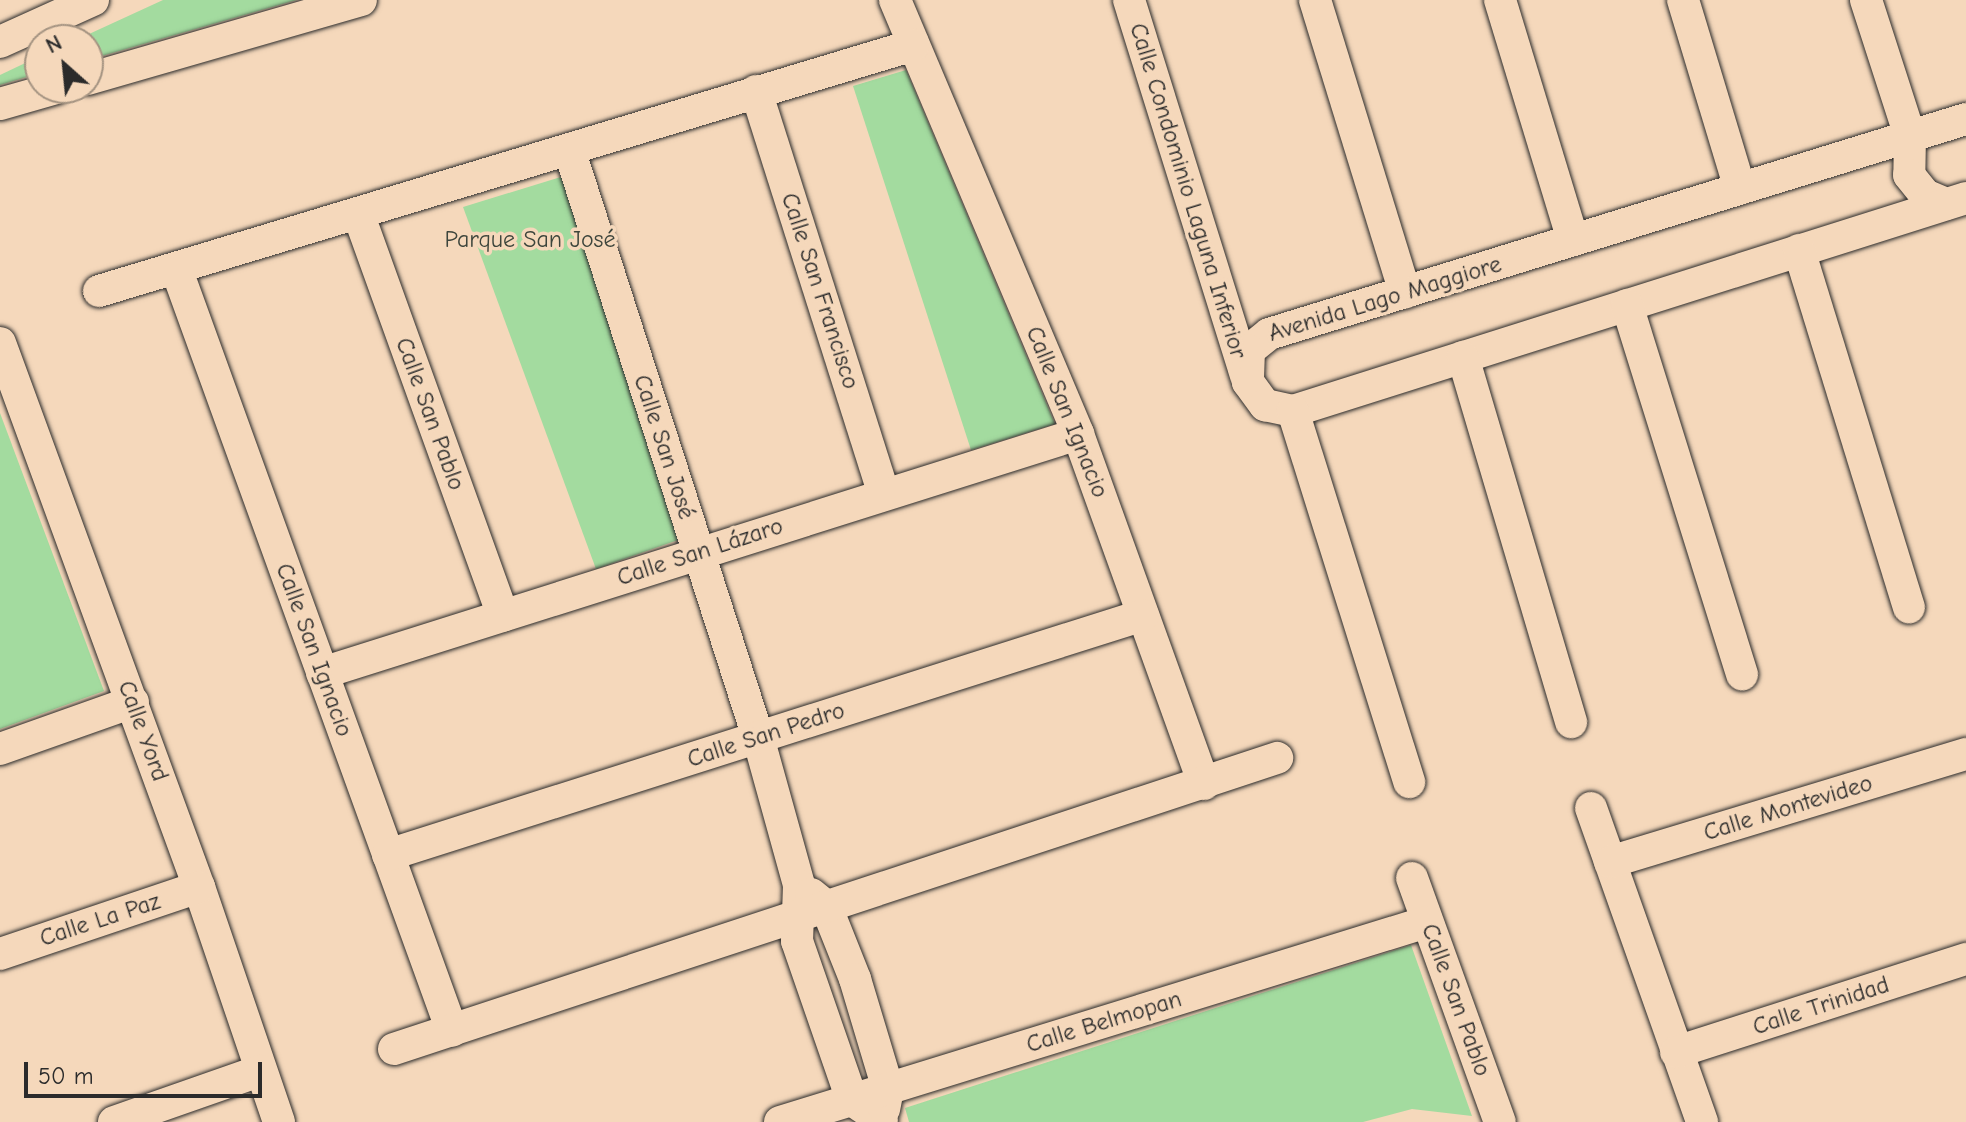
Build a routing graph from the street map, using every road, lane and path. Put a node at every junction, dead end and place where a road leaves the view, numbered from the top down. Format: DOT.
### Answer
graph roads {
  1 [pos="93,0"];
  2 [pos="361,0"];
  3 [pos="895,0"];
  4 [pos="1129,0"];
  5 [pos="1315,0"];
  6 [pos="1500,0"];
  7 [pos="1683,0"];
  8 [pos="1866,0"];
  9 [pos="0,42"];
  10 [pos="914,45"];
  11 [pos="104,74"];
  12 [pos="756,91"];
  13 [pos="24,97"];
  14 [pos="0,104"];
  15 [pos="1966,119"];
  16 [pos="1910,136"];
  17 [pos="569,149"];
  18 [pos="1740,189"];
  19 [pos="1961,200"];
  20 [pos="358,213"];
  21 [pos="1573,240"];
  22 [pos="1799,250"];
  23 [pos="176,268"];
  24 [pos="99,291"];
  25 [pos="1405,292"];
  26 [pos="1627,305"];
  27 [pos="0,343"];
  28 [pos="1463,357"];
  29 [pos="1248,382"];
  30 [pos="1293,411"];
  31 [pos="1078,434"];
  32 [pos="883,492"];
  33 [pos="698,552"];
  34 [pos="1909,607"];
  35 [pos="1143,615"];
  36 [pos="503,616"];
  37 [pos="322,673"];
  38 [pos="1742,674"];
  39 [pos="133,702"];
  40 [pos="1571,722"];
  41 [pos="758,737"];
  42 [pos="0,749"];
  43 [pos="1966,754"];
  44 [pos="1277,758"];
  45 [pos="1409,782"];
  46 [pos="1204,784"];
  47 [pos="1591,808"];
  48 [pos="388,855"];
  49 [pos="1610,862"];
  50 [pos="1412,878"];
  51 [pos="799,885"];
  52 [pos="199,887"];
  53 [pos="826,906"];
  54 [pos="795,916"];
  55 [pos="1427,922"];
  56 [pos="0,954"];
  57 [pos="1966,959"];
  58 [pos="452,1031"];
  59 [pos="394,1049"];
  60 [pos="1676,1052"];
  61 [pos="260,1071"];
  62 [pos="852,1100"];
  63 [pos="884,1110"];
  64 [pos="114,1122"];
  65 [pos="279,1122"];
  66 [pos="780,1122"];
  67 [pos="1500,1122"];
  68 [pos="1702,1122"];
  1 -- 9 [label="street"];
  2 -- 11 [label="street"];
  3 -- 10 [label="street, Calle San Ignacio"];
  4 -- 29 [label="street, Calle Condominio Laguna Inferior"];
  5 -- 25 [label="street"];
  6 -- 21 [label="street"];
  7 -- 18 [label="street"];
  8 -- 16 [label="street"];
  10 -- 12 [label="street"];
  10 -- 31 [label="street, Calle San Ignacio"];
  12 -- 17 [label="street"];
  12 -- 32 [label="street, Calle San Francisco"];
  13 -- 14 [label="street"];
  15 -- 16 [label="street, Avenida Lago Maggiore"];
  16 -- 18 [label="street, Avenida Lago Maggiore"];
  16 -- 19 [label="street"];
  17 -- 20 [label="street"];
  17 -- 33 [label="street, Calle San José"];
  18 -- 21 [label="street, Avenida Lago Maggiore"];
  19 -- 22 [label="street"];
  20 -- 23 [label="street"];
  20 -- 36 [label="street, Calle San Pablo"];
  21 -- 25 [label="street, Avenida Lago Maggiore"];
  22 -- 26 [label="street"];
  22 -- 34 [label="street"];
  23 -- 24 [label="street"];
  23 -- 37 [label="street, Calle San Ignacio"];
  25 -- 29 [label="street, Avenida Lago Maggiore"];
  26 -- 28 [label="street"];
  26 -- 38 [label="street"];
  27 -- 39 [label="street, Calle Yord"];
  28 -- 30 [label="street"];
  28 -- 40 [label="street"];
  29 -- 30 [label="street"];
  30 -- 45 [label="street"];
  31 -- 32 [label="street, Calle San Lázaro"];
  31 -- 35 [label="street, Calle San Ignacio"];
  32 -- 33 [label="street, Calle San Lázaro"];
  33 -- 36 [label="street, Calle San Lázaro"];
  33 -- 41 [label="street, Calle San José"];
  35 -- 41 [label="street, Calle San Pedro"];
  35 -- 46 [label="street, Calle San Ignacio"];
  36 -- 37 [label="street, Calle San Lázaro"];
  37 -- 48 [label="street, Calle San Ignacio"];
  39 -- 42 [label="street"];
  39 -- 52 [label="street, Calle Yord"];
  41 -- 48 [label="street, Calle San Pedro"];
  41 -- 51 [label="street, Calle San José"];
  43 -- 49 [label="street, Calle Montevideo"];
  44 -- 46 [label="street"];
  46 -- 53 [label="street"];
  47 -- 49 [label="street"];
  48 -- 58 [label="street, Calle San Ignacio"];
  49 -- 60 [label="street"];
  50 -- 55 [label="street, Calle San Pablo"];
  51 -- 53 [label="street"];
  51 -- 54 [label="street, Calle San José"];
  52 -- 56 [label="street, Calle La Paz"];
  52 -- 61 [label="street, Calle Yord"];
  53 -- 54 [label="street"];
  53 -- 63 [label="street"];
  54 -- 58 [label="street"];
  54 -- 62 [label="street, Calle San José"];
  55 -- 63 [label="street, Calle Belmopan"];
  55 -- 67 [label="street, Calle San Pablo"];
  57 -- 60 [label="street, Calle Trinidad"];
  58 -- 59 [label="street"];
  60 -- 68 [label="street"];
  61 -- 64 [label="street"];
  61 -- 65 [label="street, Calle Yord"];
  62 -- 63 [label="street, Calle Belmopan"];
  62 -- 66 [label="street, Calle Belmopan"];
}
